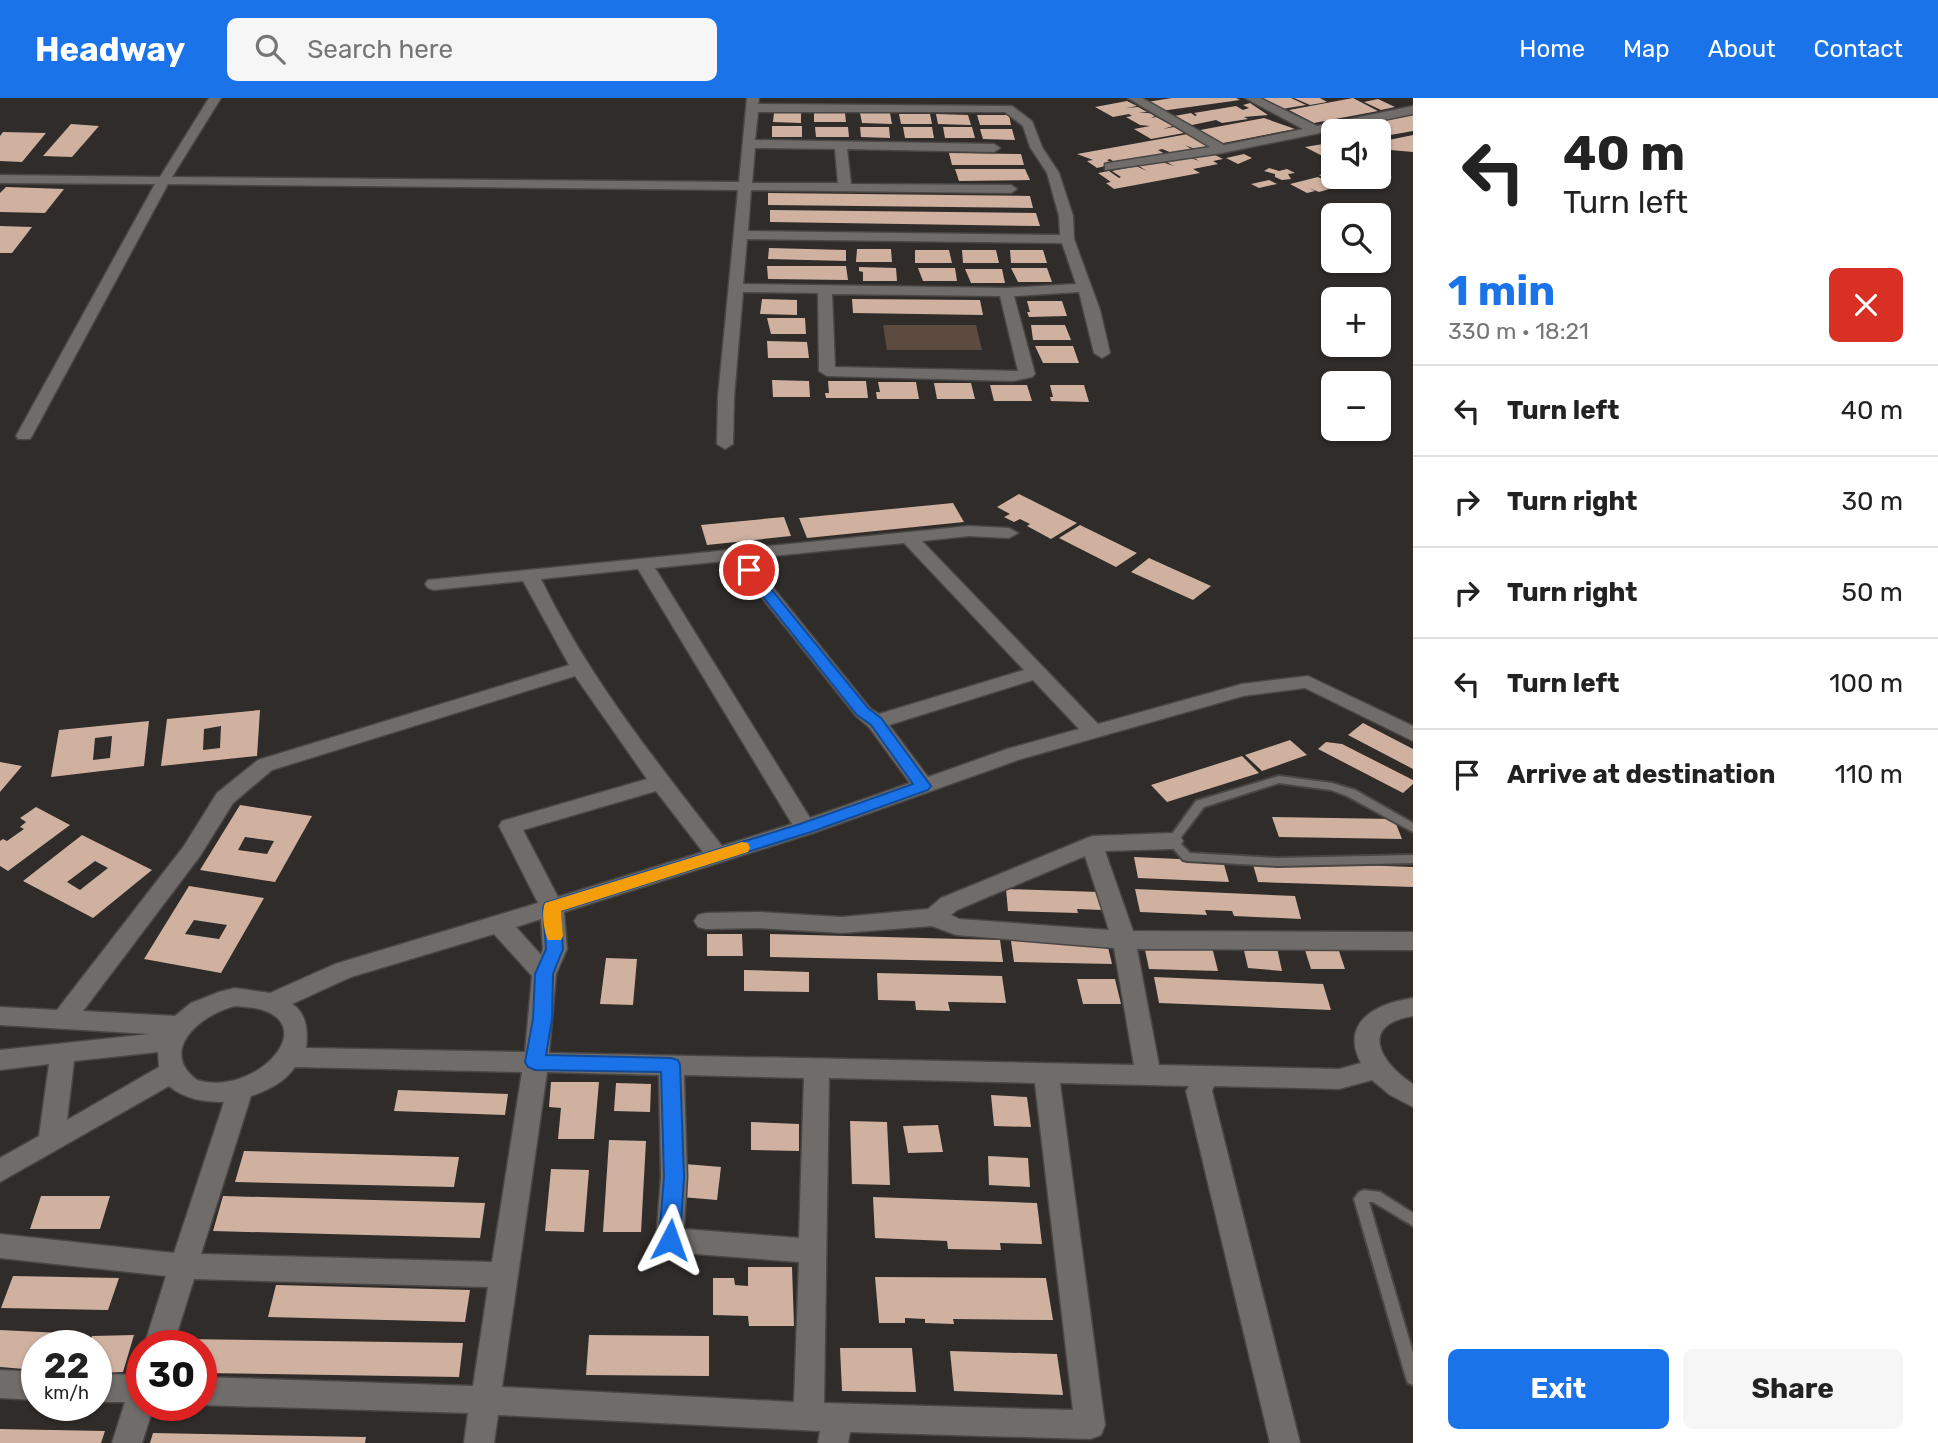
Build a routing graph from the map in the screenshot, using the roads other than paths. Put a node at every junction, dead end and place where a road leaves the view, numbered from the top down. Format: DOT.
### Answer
graph roads {
  1 [pos="215,98"];
  2 [pos="1133,98"];
  3 [pos="1251,98"];
  4 [pos="1403,98"];
  5 [pos="753,103"];
  6 [pos="1413,103"];
  7 [pos="1413,110"];
  8 [pos="1314,129"];
  9 [pos="749,144"];
  10 [pos="841,146"];
  11 [pos="994,148"];
  12 [pos="1222,149"];
  13 [pos="1109,167"];
  14 [pos="0,179"];
  15 [pos="164,180"];
  16 [pos="745,186"];
  17 [pos="845,186"];
  18 [pos="1011,189"];
  19 [pos="740,235"];
  20 [pos="1067,239"];
  21 [pos="735,288"];
  22 [pos="1083,288"];
  23 [pos="825,290"];
  24 [pos="1006,292"];
  25 [pos="1102,353"];
  26 [pos="24,436"];
  27 [pos="725,444"];
  28 [pos="1009,533"];
  29 [pos="910,539"];
  30 [pos="741,552"];
  31 [pos="645,565"];
  32 [pos="529,573"];
  33 [pos="434,584"];
  34 [pos="580,668"];
  35 [pos="1036,673"];
  36 [pos="876,722"];
  37 [pos="1093,731"];
  38 [pos="1413,734"];
  39 [pos="661,782"];
  40 [pos="923,786"];
  41 [pos="805,828"];
  42 [pos="1413,828"];
  43 [pos="1172,841"];
  44 [pos="1092,844"];
  45 [pos="717,855"];
  46 [pos="1413,859"];
  47 [pos="551,908"];
  48 [pos="934,917"];
  49 [pos="706,920"];
  50 [pos="499,924"];
  51 [pos="1124,940"];
  52 [pos="1413,941"];
  53 [pos="544,974"];
  54 [pos="273,1002"];
  55 [pos="1413,1007"];
  56 [pos="0,1016"];
  57 [pos="64,1019"];
  58 [pos="176,1033"];
  59 [pos="63,1053"];
  60 [pos="290,1057"];
  61 [pos="0,1060"];
  62 [pos="535,1062"];
  63 [pos="671,1065"];
  64 [pos="817,1068"];
  65 [pos="1377,1069"];
  66 [pos="173,1071"];
  67 [pos="1046,1073"];
  68 [pos="1148,1075"];
  69 [pos="1206,1076"];
  70 [pos="240,1091"];
  71 [pos="1413,1097"];
  72 [pos="51,1141"];
  73 [pos="0,1171"];
  74 [pos="1413,1220"];
  75 [pos="0,1246"];
  76 [pos="813,1251"];
  77 [pos="183,1266"];
  78 [pos="503,1275"];
  79 [pos="163,1330"];
  80 [pos="1413,1378"];
  81 [pos="0,1384"];
  82 [pos="21,1385"];
  83 [pos="217,1392"];
  84 [pos="485,1400"];
  85 [pos="134,1421"];
  86 [pos="826,1426"];
  87 [pos="1091,1434"];
  88 [pos="127,1443"];
  89 [pos="478,1443"];
  90 [pos="1285,1443"];
  1 -- 15 [label="street"];
  2 -- 12 [label="street"];
  3 -- 8 [label="street"];
  4 -- 6 [label="street"];
  5 -- 9 [label="street"];
  5 -- 20 [label="street"];
  7 -- 8 [label="street"];
  8 -- 12 [label="street"];
  9 -- 10 [label="street"];
  9 -- 16 [label="street"];
  10 -- 11 [label="street"];
  10 -- 17 [label="street"];
  12 -- 13 [label="street"];
  14 -- 15 [label="street"];
  15 -- 16 [label="street"];
  15 -- 26 [label="street"];
  16 -- 17 [label="street"];
  16 -- 19 [label="street"];
  17 -- 18 [label="street"];
  19 -- 20 [label="street"];
  19 -- 21 [label="street"];
  20 -- 22 [label="street"];
  21 -- 23 [label="street"];
  21 -- 27 [label="street"];
  22 -- 24 [label="street"];
  22 -- 25 [label="street"];
  23 -- 24 [label="street"];
  23 -- 24 [label="street"];
  28 -- 29 [label="street"];
  29 -- 30 [label="street"];
  29 -- 35 [label="street"];
  30 -- 31 [label="street"];
  30 -- 36 [label="street"];
  31 -- 32 [label="street"];
  31 -- 41 [label="street"];
  32 -- 33 [label="street"];
  32 -- 34 [label="street"];
  34 -- 39 [label="street"];
  34 -- 57 [label="street"];
  35 -- 36 [label="street"];
  35 -- 37 [label="street"];
  36 -- 40 [label="street"];
  37 -- 38 [label="street"];
  37 -- 40 [label="street"];
  39 -- 45 [label="street"];
  39 -- 47 [label="street"];
  40 -- 41 [label="street"];
  41 -- 45 [label="street"];
  42 -- 43 [label="lane"];
  43 -- 44 [label="street"];
  43 -- 46 [label="lane"];
  44 -- 48 [label="street"];
  44 -- 51 [label="street"];
  45 -- 47 [label="street"];
  47 -- 50 [label="street"];
  47 -- 53 [label="street"];
  48 -- 49 [label="street"];
  48 -- 51 [label="street"];
  50 -- 53 [label="street"];
  50 -- 54 [label="street"];
  51 -- 52 [label="street"];
  51 -- 68 [label="street"];
  53 -- 62 [label="street"];
  54 -- 58 [label="street"];
  54 -- 60 [label="street"];
  55 -- 65 [label="street"];
  56 -- 57 [label="street"];
  57 -- 58 [label="street"];
  58 -- 59 [label="street"];
  58 -- 66 [label="street"];
  59 -- 61 [label="street"];
  59 -- 72 [label="street"];
  60 -- 62 [label="street"];
  60 -- 70 [label="street"];
  62 -- 63 [label="street"];
  62 -- 78 [label="street"];
  63 -- 64 [label="street"];
  63 -- 76 [label="street"];
  64 -- 67 [label="street"];
  64 -- 76 [label="street"];
  65 -- 69 [label="street"];
  65 -- 71 [label="street"];
  66 -- 70 [label="street"];
  66 -- 72 [label="street"];
  67 -- 68 [label="street"];
  67 -- 87 [label="street"];
  68 -- 69 [label="street"];
  69 -- 90 [label="street"];
  70 -- 77 [label="street"];
  72 -- 73 [label="street"];
  74 -- 80 [label="lane"];
  75 -- 77 [label="street"];
  76 -- 86 [label="street"];
  77 -- 78 [label="street"];
  77 -- 79 [label="street"];
  78 -- 84 [label="street"];
  81 -- 82 [label="street"];
  83 -- 84 [label="street"];
  84 -- 86 [label="street"];
  84 -- 89 [label="street"];
  85 -- 88 [label="street"];
  86 -- 87 [label="street"];
}
